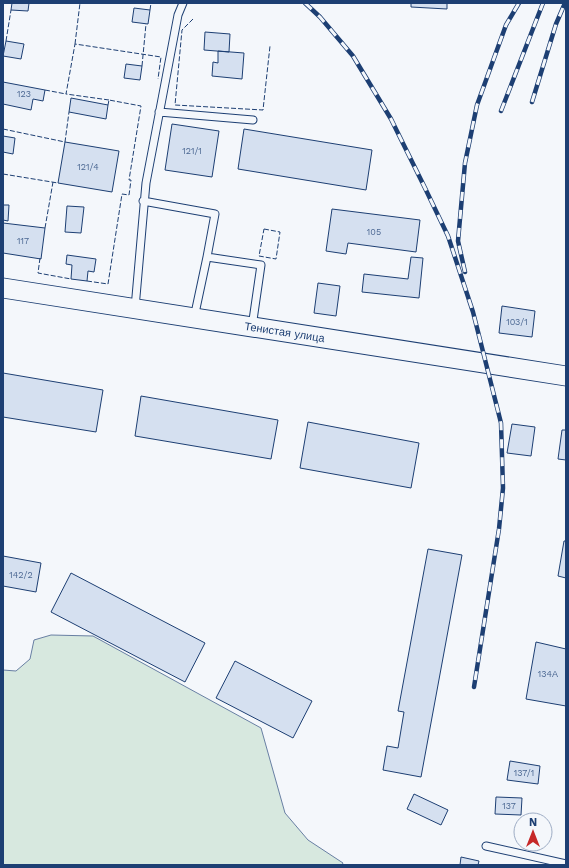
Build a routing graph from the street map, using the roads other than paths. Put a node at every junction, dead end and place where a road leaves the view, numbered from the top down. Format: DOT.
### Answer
graph roads {
  1 [pos="183,3"];
  2 [pos="160,112"];
  3 [pos="253,120"];
  4 [pos="144,201"];
  5 [pos="207,257"];
  6 [pos="3,288"];
  7 [pos="135,309"];
  8 [pos="194,318"];
  9 [pos="252,327"];
  10 [pos="566,376"];
  11 [pos="486,846"];
  12 [pos="566,864"];
  1 -- 2 [label="lane"];
  2 -- 3 [label="lane"];
  2 -- 4 [label="lane"];
  4 -- 5 [label="lane"];
  4 -- 7 [label="lane"];
  5 -- 8 [label="lane"];
  5 -- 9 [label="lane"];
  6 -- 7 [label="main road, Тенистая улица"];
  7 -- 8 [label="main road, Тенистая улица"];
  8 -- 9 [label="main road, Тенистая улица"];
  9 -- 10 [label="main road, Тенистая улица"];
  11 -- 12 [label="lane"];
}
